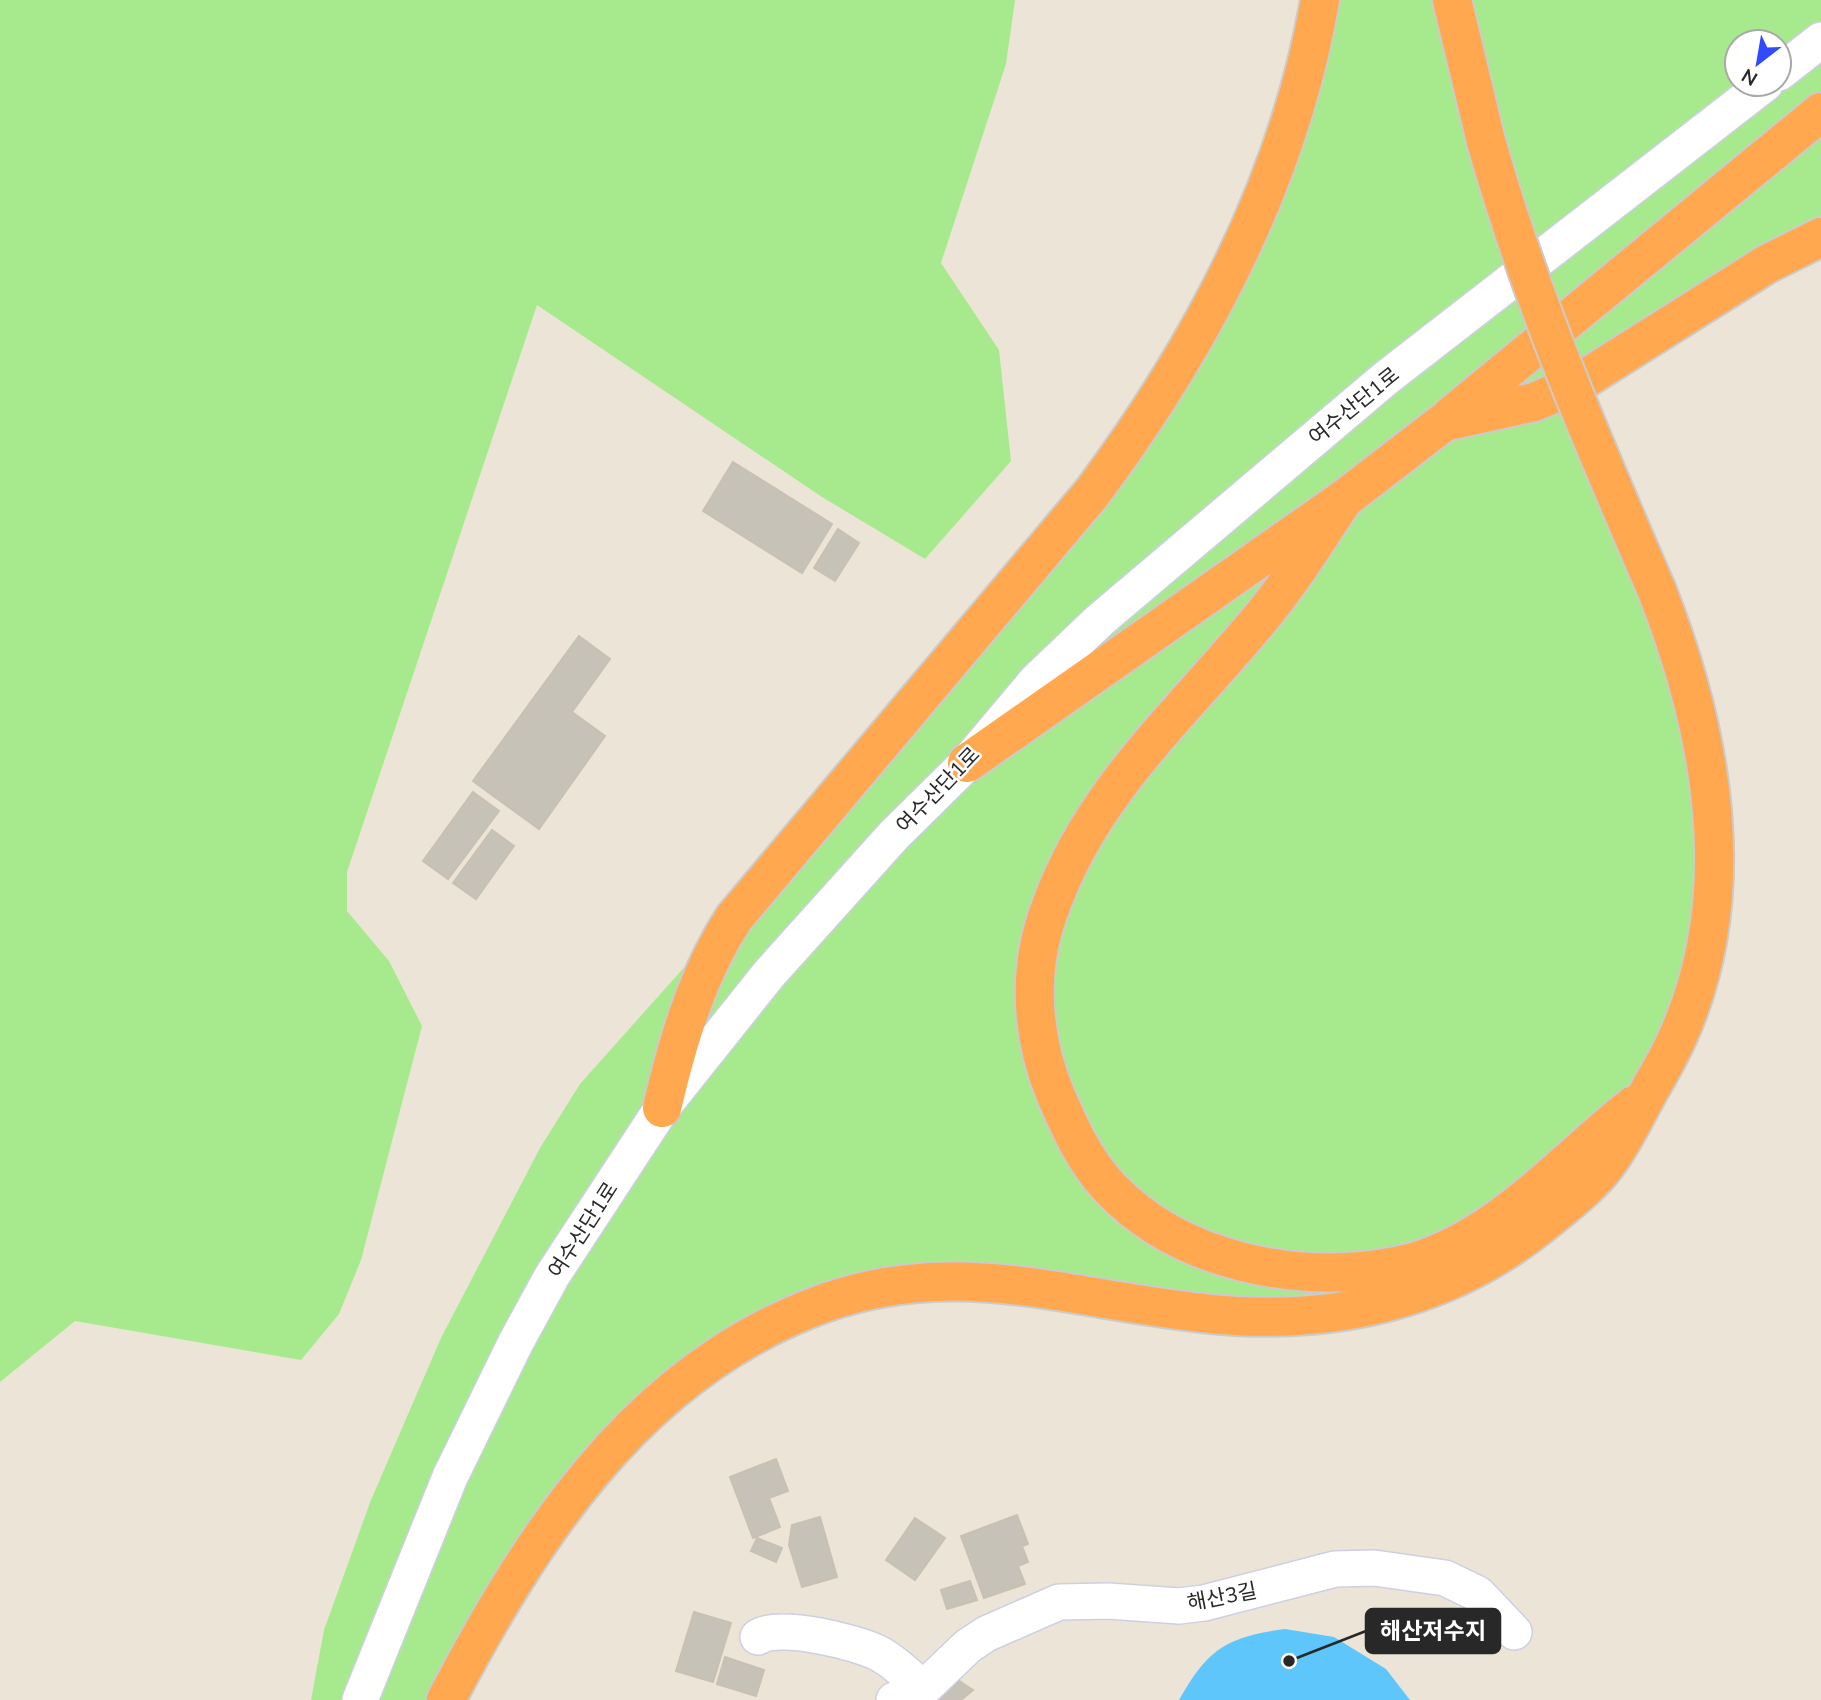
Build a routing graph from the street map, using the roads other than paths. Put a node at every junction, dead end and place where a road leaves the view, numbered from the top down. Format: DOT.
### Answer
graph roads {
  1 [pos="1320,0"];
  2 [pos="1452,0"];
  3 [pos="1821,40"];
  4 [pos="1793,62"];
  5 [pos="1747,98"];
  6 [pos="1821,112"];
  7 [pos="1821,237"];
  8 [pos="1444,422"];
  9 [pos="1344,499"];
  10 [pos="967,763"];
  11 [pos="1646,1095"];
  12 [pos="662,1108"];
  13 [pos="1514,1632"];
  14 [pos="758,1637"];
  15 [pos="909,1694"];
  16 [pos="360,1700"];
  17 [pos="446,1700"];
  1 -- 12 [label="highway"];
  2 -- 11 [label="highway, bridge"];
  3 -- 4 [label="street"];
  5 -- 10 [label="street, 여수산단1로"];
  6 -- 8 [label="highway"];
  7 -- 8 [label="highway"];
  8 -- 9 [label="highway"];
  9 -- 10 [label="highway"];
  9 -- 11 [label="highway"];
  10 -- 12 [label="street, 여수산단1로"];
  11 -- 17 [label="highway"];
  12 -- 16 [label="street, 여수산단1로"];
  13 -- 15 [label="street, 해산3길"];
  14 -- 15 [label="street"];
}
